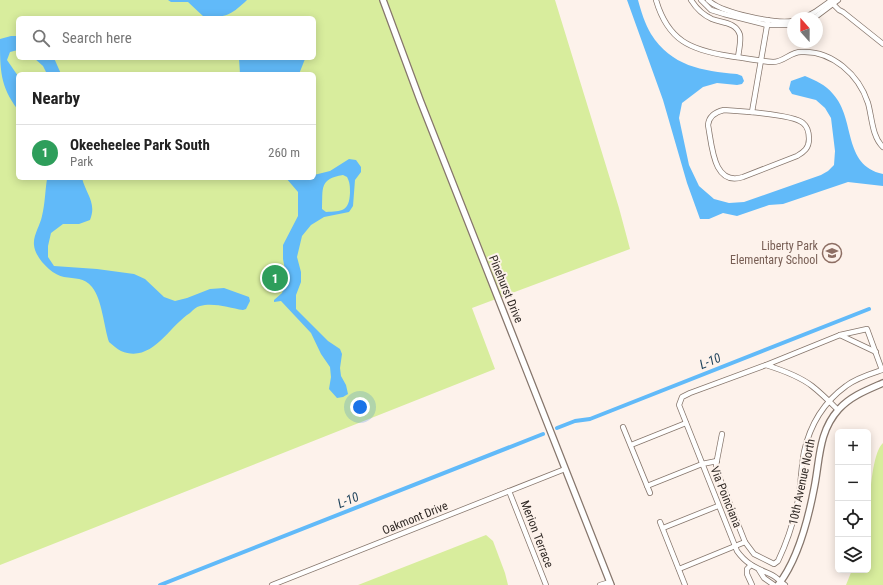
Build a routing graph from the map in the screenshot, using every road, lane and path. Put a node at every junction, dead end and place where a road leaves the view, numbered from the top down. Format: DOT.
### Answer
graph roads {
  1 [pos="383,0"];
  2 [pos="656,0"];
  3 [pos="691,0"];
  4 [pos="701,0"];
  5 [pos="708,0"];
  6 [pos="834,1"];
  7 [pos="815,12"];
  8 [pos="821,12"];
  9 [pos="767,22"];
  10 [pos="787,22"];
  11 [pos="787,24"];
  12 [pos="883,44"];
  13 [pos="738,57"];
  14 [pos="760,61"];
  15 [pos="752,112"];
  16 [pos="883,147"];
  17 [pos="840,335"];
  18 [pos="876,352"];
  19 [pos="766,365"];
  20 [pos="883,383"];
  21 [pos="828,402"];
  22 [pos="838,410"];
  23 [pos="686,423"];
  24 [pos="623,426"];
  25 [pos="722,434"];
  26 [pos="631,445"];
  27 [pos="717,461"];
  28 [pos="702,464"];
  29 [pos="565,469"];
  30 [pos="647,486"];
  31 [pos="510,491"];
  32 [pos="650,493"];
  33 [pos="718,506"];
  34 [pos="660,522"];
  35 [pos="663,528"];
  36 [pos="745,542"];
  37 [pos="735,547"];
  38 [pos="751,565"];
  39 [pos="679,569"];
  40 [pos="759,570"];
  41 [pos="610,583"];
  42 [pos="781,584"];
  43 [pos="272,585"];
  44 [pos="546,585"];
  45 [pos="600,585"];
  46 [pos="685,585"];
  47 [pos="752,585"];
  48 [pos="774,585"];
  1 -- 29 [label="street, Pinehurst Drive"];
  2 -- 13 [label="street"];
  3 -- 13 [label="street"];
  4 -- 9 [label="street"];
  5 -- 9 [label="street"];
  6 -- 7 [label="street"];
  6 -- 8 [label="street"];
  6 -- 12 [label="street"];
  9 -- 10 [label="street"];
  9 -- 11 [label="street"];
  9 -- 14 [label="street"];
  13 -- 14 [label="street"];
  14 -- 15 [label="street"];
  14 -- 16 [label="street"];
  15 -- 15 [label="street"];
  17 -- 18 [label="street"];
  17 -- 18 [label="street"];
  17 -- 19 [label="street"];
  18 -- 21 [label="street"];
  19 -- 21 [label="street"];
  19 -- 23 [label="street, Via Poinciana"];
  20 -- 22 [label="street, 10th Avenue North"];
  21 -- 22 [label="street"];
  21 -- 36 [label="street"];
  22 -- 42 [label="street, 10th Avenue North"];
  23 -- 26 [label="street"];
  23 -- 28 [label="street, Via Poinciana"];
  24 -- 26 [label="street"];
  25 -- 27 [label="street"];
  26 -- 30 [label="street"];
  27 -- 28 [label="street"];
  27 -- 36 [label="street"];
  28 -- 30 [label="street"];
  28 -- 33 [label="street, Via Poinciana"];
  29 -- 31 [label="street, Oakmont Drive"];
  29 -- 41 [label="street, Pinehurst Drive"];
  30 -- 32 [label="street"];
  31 -- 43 [label="street, Oakmont Drive"];
  31 -- 44 [label="street, Merion Terrace"];
  33 -- 35 [label="street"];
  33 -- 37 [label="street, Via Poinciana"];
  34 -- 35 [label="street"];
  35 -- 39 [label="street"];
  36 -- 37 [label="street"];
  37 -- 38 [label="street, Via Poinciana"];
  37 -- 39 [label="street"];
  38 -- 40 [label="street, Via Poinciana"];
  38 -- 47 [label="street"];
  39 -- 46 [label="street"];
  40 -- 42 [label="street, Via Poinciana"];
  40 -- 48 [label="street, Via Poinciana"];
  41 -- 45 [label="street"];
}
